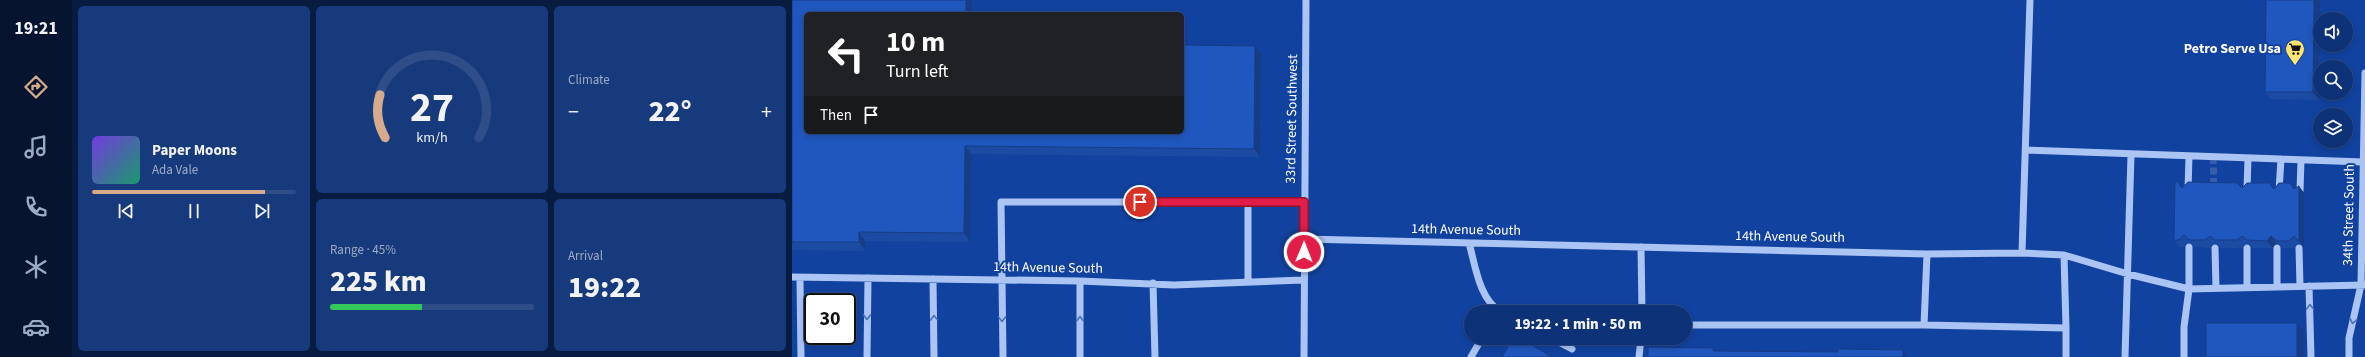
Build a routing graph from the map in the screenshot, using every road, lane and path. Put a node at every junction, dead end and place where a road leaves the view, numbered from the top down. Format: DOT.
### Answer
graph roads {
  1 [pos="1306,0"];
  2 [pos="2030,0"];
  3 [pos="2365,73"];
  4 [pos="2026,150"];
  5 [pos="2131,154"];
  6 [pos="2189,156"];
  7 [pos="2248,158"];
  8 [pos="2281,159"];
  9 [pos="2301,160"];
  10 [pos="2363,162"];
  11 [pos="2188,190"];
  12 [pos="2247,190"];
  13 [pos="2279,191"];
  14 [pos="2300,191"];
  15 [pos="1248,202"];
  16 [pos="1304,202"];
  17 [pos="1304,238"];
  18 [pos="1469,243"];
  19 [pos="1641,247"];
  20 [pos="2189,247"];
  21 [pos="2215,248"];
  22 [pos="2247,248"];
  23 [pos="2277,248"];
  24 [pos="2299,248"];
  25 [pos="2022,253"];
  26 [pos="1927,254"];
  27 [pos="2064,255"];
  28 [pos="2128,274"];
  29 [pos="792,278"];
  30 [pos="800,278"];
  31 [pos="868,278"];
  32 [pos="933,279"];
  33 [pos="1001,280"];
  34 [pos="1080,280"];
  35 [pos="1304,280"];
  36 [pos="1248,282"];
  37 [pos="1153,283"];
  38 [pos="2363,285"];
  39 [pos="2277,286"];
  40 [pos="2300,286"];
  41 [pos="2309,286"];
  42 [pos="2247,287"];
  43 [pos="2216,288"];
  44 [pos="2189,289"];
  45 [pos="2365,294"];
  46 [pos="1495,305"];
  47 [pos="1642,305"];
  48 [pos="1692,325"];
  49 [pos="1924,325"];
  50 [pos="2066,328"];
  51 [pos="1478,345"];
  52 [pos="1564,345"];
  53 [pos="1640,345"];
  54 [pos="1572,349"];
  55 [pos="801,357"];
  56 [pos="867,357"];
  57 [pos="934,357"];
  58 [pos="1002,357"];
  59 [pos="1080,357"];
  60 [pos="1154,357"];
  61 [pos="1304,357"];
  62 [pos="1470,357"];
  63 [pos="1639,357"];
  64 [pos="2066,357"];
  65 [pos="2125,357"];
  66 [pos="2184,357"];
  67 [pos="2311,357"];
  68 [pos="2349,357"];
  1 -- 16 [label="street, 33rd Street Southwest"];
  2 -- 4 [label="street"];
  3 -- 10 [label="street, 34th Street South"];
  4 -- 5 [label="street"];
  4 -- 25 [label="street"];
  5 -- 6 [label="street"];
  5 -- 28 [label="street"];
  6 -- 7 [label="street"];
  6 -- 11 [label="street"];
  7 -- 8 [label="street"];
  7 -- 12 [label="street"];
  8 -- 9 [label="street"];
  8 -- 13 [label="street"];
  9 -- 10 [label="street"];
  9 -- 14 [label="street"];
  10 -- 38 [label="street, 34th Street South"];
  15 -- 16 [label="street"];
  15 -- 33 [label="street"];
  15 -- 36 [label="street"];
  16 -- 17 [label="street, 33rd Street Southwest"];
  17 -- 18 [label="street, 14th Avenue South"];
  17 -- 35 [label="street, 33rd Street Southwest"];
  18 -- 19 [label="street, 14th Avenue South"];
  18 -- 46 [label="street"];
  19 -- 26 [label="street, 14th Avenue South"];
  19 -- 47 [label="street"];
  20 -- 44 [label="street"];
  21 -- 43 [label="street"];
  22 -- 42 [label="street"];
  23 -- 39 [label="street"];
  24 -- 40 [label="street"];
  25 -- 26 [label="street, 14th Avenue South"];
  25 -- 27 [label="street, 14th Avenue South"];
  26 -- 49 [label="street"];
  27 -- 28 [label="street, 14th Avenue South"];
  27 -- 50 [label="street"];
  28 -- 44 [label="street, 14th Avenue South"];
  28 -- 65 [label="street"];
  29 -- 30 [label="street, 14th Avenue South"];
  30 -- 31 [label="street, 14th Avenue South"];
  30 -- 55 [label="street"];
  31 -- 32 [label="street, 14th Avenue South"];
  31 -- 56 [label="street, one-way"];
  32 -- 33 [label="street, 14th Avenue South"];
  57 -- 32 [label="street, one-way"];
  33 -- 34 [label="street, 14th Avenue South"];
  33 -- 58 [label="street, one-way"];
  34 -- 37 [label="street, 14th Avenue South"];
  59 -- 34 [label="street, one-way"];
  35 -- 36 [label="street, 14th Avenue South"];
  35 -- 61 [label="street, 33rd Street Southwest"];
  36 -- 37 [label="street, 14th Avenue South"];
  37 -- 60 [label="street"];
  38 -- 41 [label="street, 14th Avenue South"];
  38 -- 45 [label="street, 34th Street South"];
  38 -- 68 [label="street, 34th Street South, one-way"];
  39 -- 40 [label="street, 14th Avenue South"];
  39 -- 42 [label="street, 14th Avenue South"];
  40 -- 41 [label="street, 14th Avenue South"];
  67 -- 41 [label="street, one-way"];
  42 -- 43 [label="street, 14th Avenue South"];
  43 -- 44 [label="street, 14th Avenue South"];
  44 -- 66 [label="street"];
  48 -- 49 [label="street"];
  49 -- 50 [label="street"];
  50 -- 64 [label="street"];
  51 -- 62 [label="street"];
  52 -- 54 [label="street"];
  53 -- 63 [label="street"];
}
